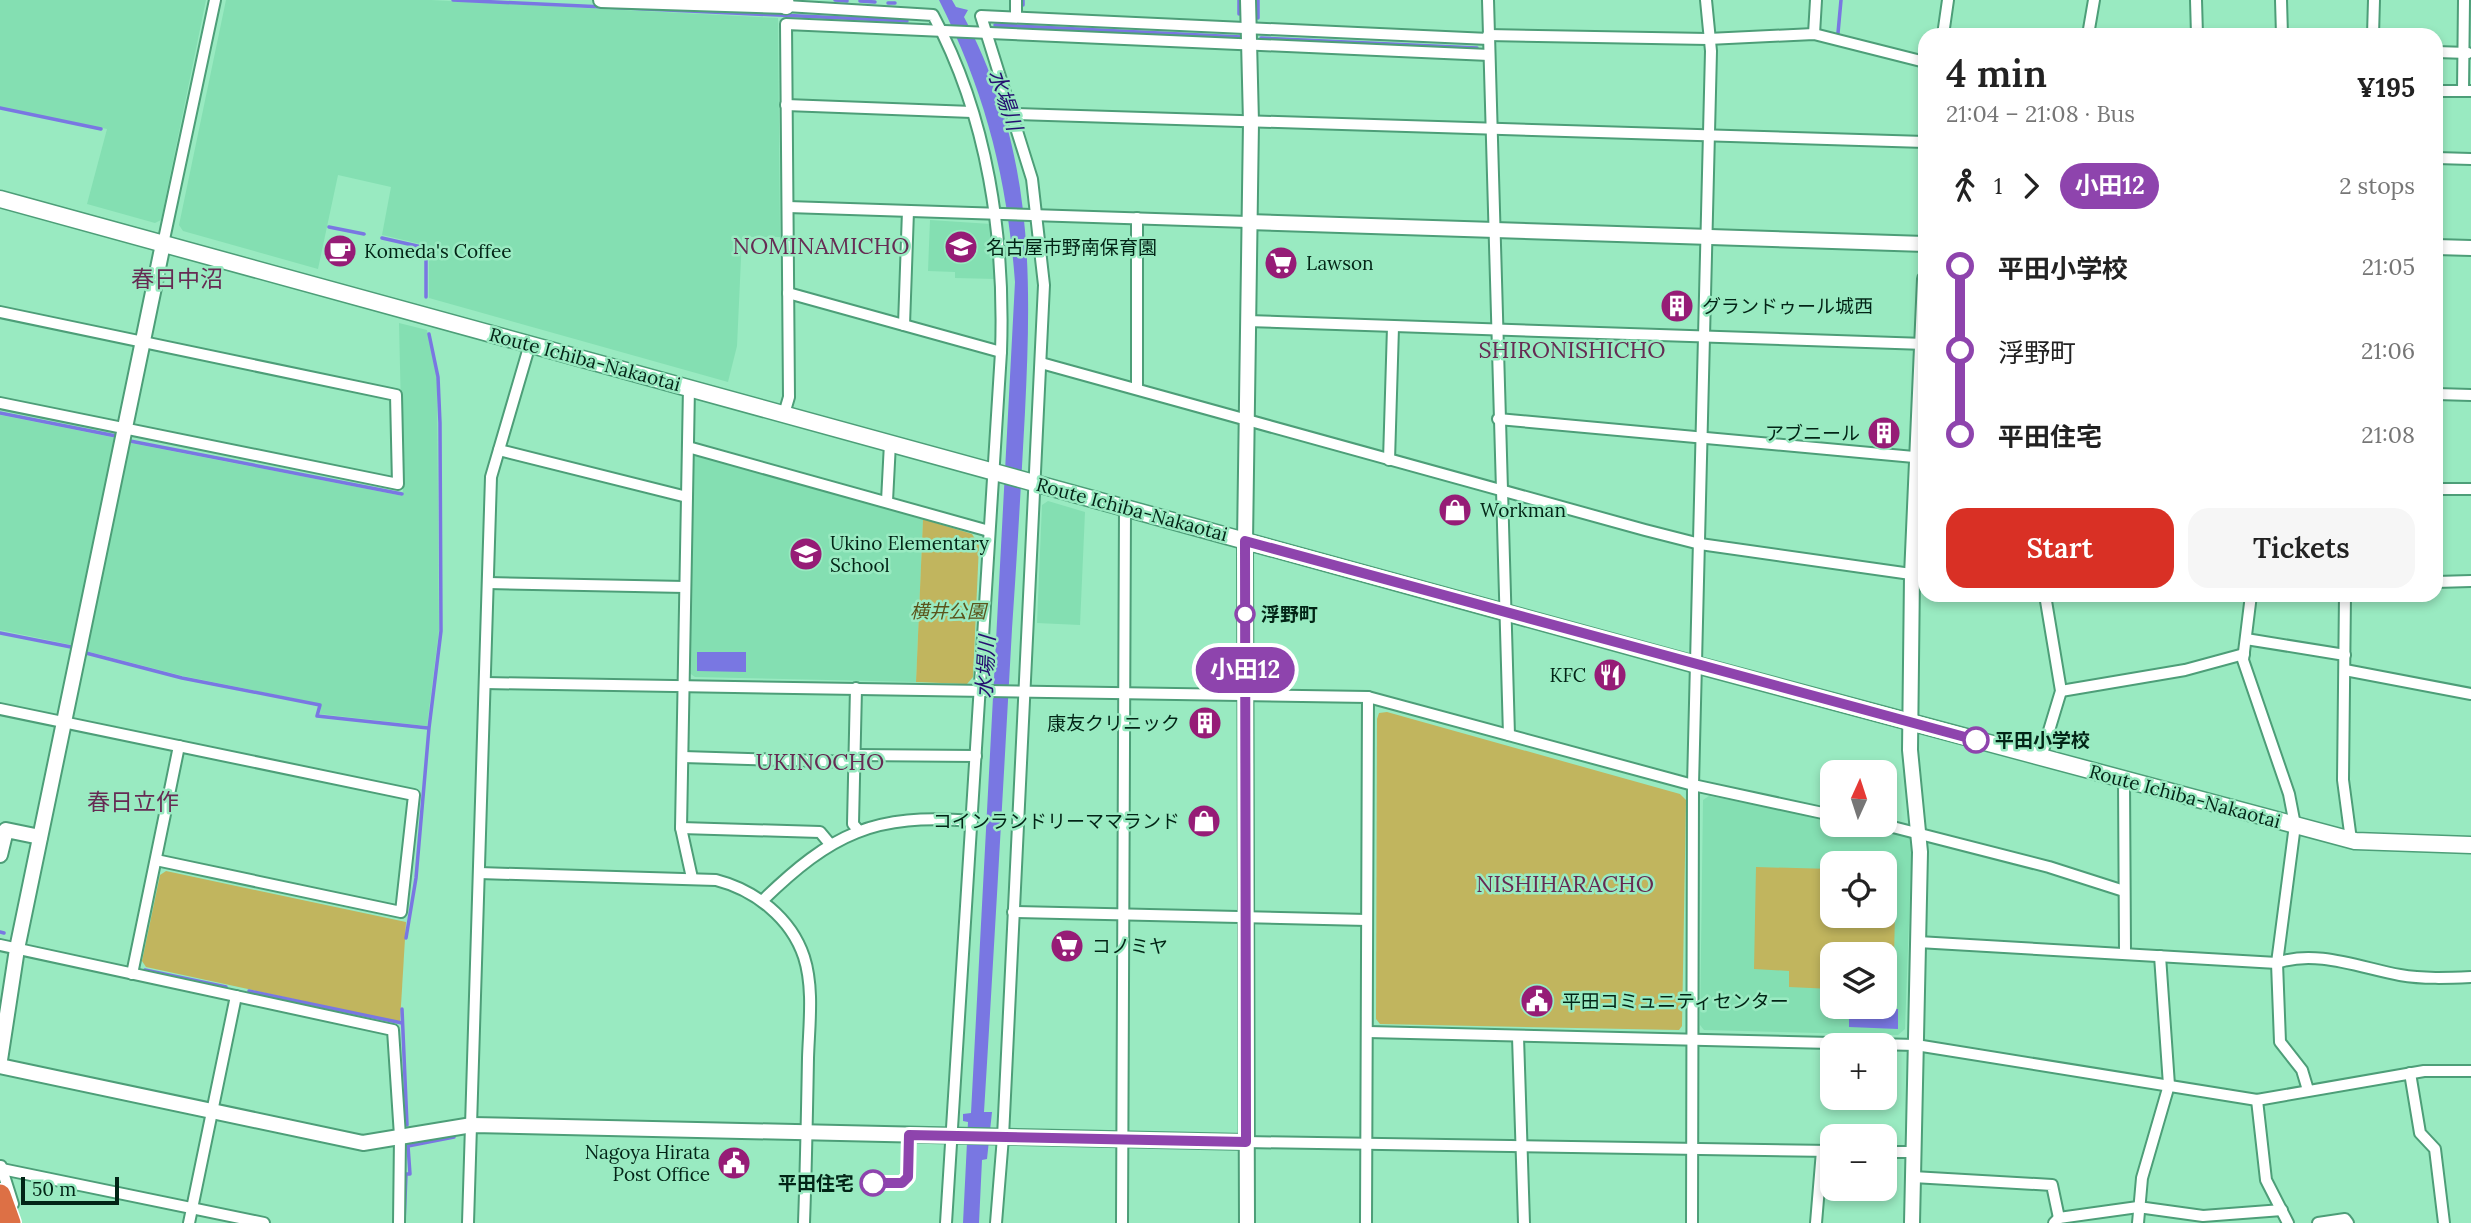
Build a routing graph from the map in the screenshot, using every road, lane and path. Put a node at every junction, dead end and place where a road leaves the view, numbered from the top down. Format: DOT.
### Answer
graph roads {
  1 [pos="215,0"];
  2 [pos="601,0"];
  3 [pos="1016,0"];
  4 [pos="1248,0"];
  5 [pos="1488,0"];
  6 [pos="1706,0"];
  7 [pos="1816,0"];
  8 [pos="1948,0"];
  9 [pos="2094,0"];
  10 [pos="2196,0"];
  11 [pos="2281,0"];
  12 [pos="2374,0"];
  13 [pos="2464,0"];
  14 [pos="785,3"];
  15 [pos="1016,18"];
  16 [pos="1249,27"];
  17 [pos="1944,28"];
  18 [pos="2089,28"];
  19 [pos="2197,28"];
  20 [pos="2282,28"];
  21 [pos="2373,28"];
  22 [pos="945,30"];
  23 [pos="981,32"];
  24 [pos="1814,34"];
  25 [pos="1488,37"];
  26 [pos="1708,39"];
  27 [pos="1251,44"];
  28 [pos="2443,52"];
  29 [pos="2468,53"];
  30 [pos="1489,55"];
  31 [pos="1918,60"];
  32 [pos="2443,91"];
  33 [pos="2467,91"];
  34 [pos="786,106"];
  35 [pos="972,112"];
  36 [pos="1014,114"];
  37 [pos="1251,122"];
  38 [pos="1490,128"];
  39 [pos="1707,134"];
  40 [pos="1918,142"];
  41 [pos="2443,158"];
  42 [pos="2471,159"];
  43 [pos="0,199"];
  44 [pos="788,206"];
  45 [pos="908,211"];
  46 [pos="996,214"];
  47 [pos="1036,215"];
  48 [pos="1137,218"];
  49 [pos="1248,222"];
  50 [pos="1494,230"];
  51 [pos="1708,237"];
  52 [pos="163,244"];
  53 [pos="1918,244"];
  54 [pos="2443,247"];
  55 [pos="2471,247"];
  56 [pos="788,293"];
  57 [pos="0,312"];
  58 [pos="1247,320"];
  59 [pos="904,325"];
  60 [pos="1393,327"];
  61 [pos="1495,331"];
  62 [pos="1704,336"];
  63 [pos="143,342"];
  64 [pos="530,344"];
  65 [pos="1918,344"];
  66 [pos="1001,352"];
  67 [pos="1041,363"];
  68 [pos="689,387"];
  69 [pos="1137,389"];
  70 [pos="2443,394"];
  71 [pos="2471,395"];
  72 [pos="0,403"];
  73 [pos="784,414"];
  74 [pos="1499,419"];
  75 [pos="1246,420"];
  76 [pos="125,429"];
  77 [pos="1701,439"];
  78 [pos="890,443"];
  79 [pos="688,447"];
  80 [pos="499,450"];
  81 [pos="1918,458"];
  82 [pos="1389,460"];
  83 [pos="998,472"];
  84 [pos="1033,482"];
  85 [pos="2443,489"];
  86 [pos="2471,489"];
  87 [pos="1500,490"];
  88 [pos="687,497"];
  89 [pos="887,501"];
  90 [pos="1125,508"];
  91 [pos="989,531"];
  92 [pos="1245,541"];
  93 [pos="1700,544"];
  94 [pos="1918,576"];
  95 [pos="2471,581"];
  96 [pos="2443,582"];
  97 [pos="488,583"];
  98 [pos="685,587"];
  99 [pos="1918,594"];
  100 [pos="2046,602"];
  101 [pos="2251,602"];
  102 [pos="2345,602"];
  103 [pos="1504,610"];
  104 [pos="2246,639"];
  105 [pos="2244,654"];
  106 [pos="2345,655"];
  107 [pos="1697,665"];
  108 [pos="2345,670"];
  109 [pos="485,683"];
  110 [pos="683,686"];
  111 [pos="856,688"];
  112 [pos="982,690"];
  113 [pos="1022,691"];
  114 [pos="2061,691"];
  115 [pos="1124,692"];
  116 [pos="2471,694"];
  117 [pos="1245,695"];
  118 [pos="1368,697"];
  119 [pos="0,709"];
  120 [pos="64,722"];
  121 [pos="1911,723"];
  122 [pos="1509,735"];
  123 [pos="179,746"];
  124 [pos="976,756"];
  125 [pos="682,757"];
  126 [pos="2040,757"];
  127 [pos="854,758"];
  128 [pos="2124,779"];
  129 [pos="1693,785"];
  130 [pos="1820,812"];
  131 [pos="972,821"];
  132 [pos="2295,825"];
  133 [pos="1897,827"];
  134 [pos="681,828"];
  135 [pos="3,829"];
  136 [pos="859,831"];
  137 [pos="1918,831"];
  138 [pos="40,837"];
  139 [pos="2351,840"];
  140 [pos="830,844"];
  141 [pos="2471,845"];
  142 [pos="0,855"];
  143 [pos="156,860"];
  144 [pos="480,873"];
  145 [pos="692,878"];
  146 [pos="2124,891"];
  147 [pos="762,901"];
  148 [pos="1013,912"];
  149 [pos="1124,915"];
  150 [pos="1245,917"];
  151 [pos="1367,920"];
  152 [pos="1918,942"];
  153 [pos="0,946"];
  154 [pos="17,949"];
  155 [pos="2124,952"];
  156 [pos="2160,956"];
  157 [pos="2277,963"];
  158 [pos="132,974"];
  159 [pos="2471,977"];
  160 [pos="236,996"];
  161 [pos="1368,1032"];
  162 [pos="1518,1037"];
  163 [pos="1691,1041"];
  164 [pos="1916,1045"];
  165 [pos="0,1060"];
  166 [pos="0,1066"];
  167 [pos="2471,1071"];
  168 [pos="2410,1073"];
  169 [pos="2169,1085"];
  170 [pos="2308,1090"];
  171 [pos="2257,1100"];
  172 [pos="213,1111"];
  173 [pos="472,1125"];
  174 [pos="806,1132"];
  175 [pos="400,1136"];
  176 [pos="955,1136"];
  177 [pos="999,1137"];
  178 [pos="1123,1139"];
  179 [pos="1246,1142"];
  180 [pos="1366,1144"];
  181 [pos="1522,1145"];
  182 [pos="1690,1150"];
  183 [pos="1820,1151"];
  184 [pos="1897,1152"];
  185 [pos="1913,1152"];
  186 [pos="1,1166"];
  187 [pos="1913,1177"];
  188 [pos="0,1195"];
  189 [pos="1820,1197"];
  190 [pos="2137,1207"];
  191 [pos="193,1208"];
  192 [pos="2281,1210"];
  193 [pos="2056,1220"];
  194 [pos="10,1223"];
  195 [pos="20,1223"];
  196 [pos="189,1223"];
  197 [pos="264,1223"];
  198 [pos="399,1223"];
  199 [pos="468,1223"];
  200 [pos="804,1223"];
  201 [pos="946,1223"];
  202 [pos="996,1223"];
  203 [pos="1122,1223"];
  204 [pos="1247,1223"];
  205 [pos="1366,1223"];
  206 [pos="1524,1223"];
  207 [pos="1692,1223"];
  208 [pos="1816,1223"];
  209 [pos="1912,1223"];
  210 [pos="2138,1223"];
  211 [pos="2288,1223"];
  212 [pos="2318,1223"];
  213 [pos="2348,1223"];
  214 [pos="2444,1223"];
  1 -- 52 [label="street"];
  2 -- 14 [label="street"];
  3 -- 15 [label="street"];
  4 -- 16 [label="street"];
  5 -- 25 [label="street"];
  6 -- 26 [label="street"];
  7 -- 24 [label="street"];
  8 -- 17 [label="street"];
  9 -- 18 [label="street"];
  10 -- 19 [label="street"];
  11 -- 20 [label="street"];
  12 -- 21 [label="street"];
  13 -- 29 [label="street"];
  14 -- 22 [label="street"];
  15 -- 16 [label="street"];
  15 -- 23 [label="street"];
  16 -- 25 [label="street"];
  16 -- 27 [label="street"];
  22 -- 23 [label="street"];
  22 -- 34 [label="street"];
  22 -- 35 [label="street"];
  23 -- 27 [label="street"];
  23 -- 36 [label="street"];
  24 -- 26 [label="street"];
  24 -- 31 [label="street"];
  25 -- 26 [label="street"];
  25 -- 30 [label="street"];
  26 -- 39 [label="street"];
  27 -- 30 [label="street"];
  27 -- 37 [label="street"];
  28 -- 29 [label="street"];
  29 -- 33 [label="street"];
  30 -- 38 [label="street"];
  32 -- 33 [label="street"];
  34 -- 35 [label="street"];
  34 -- 44 [label="street"];
  35 -- 46 [label="street"];
  36 -- 37 [label="street"];
  36 -- 47 [label="street"];
  37 -- 38 [label="street"];
  37 -- 49 [label="street"];
  38 -- 39 [label="street"];
  38 -- 50 [label="street"];
  39 -- 40 [label="street"];
  39 -- 51 [label="street"];
  41 -- 42 [label="street"];
  43 -- 52 [label="main road, Route Ichiba-Nakaotai"];
  44 -- 45 [label="street"];
  44 -- 56 [label="street"];
  45 -- 46 [label="street"];
  45 -- 59 [label="street"];
  46 -- 47 [label="street"];
  46 -- 66 [label="street"];
  47 -- 48 [label="street"];
  47 -- 67 [label="street"];
  48 -- 49 [label="street"];
  48 -- 69 [label="street"];
  49 -- 50 [label="street"];
  49 -- 58 [label="street"];
  50 -- 51 [label="street"];
  50 -- 61 [label="street"];
  51 -- 53 [label="street"];
  51 -- 62 [label="street"];
  52 -- 63 [label="street"];
  52 -- 64 [label="main road, Route Ichiba-Nakaotai"];
  54 -- 55 [label="street"];
  56 -- 59 [label="street"];
  56 -- 73 [label="street"];
  57 -- 63 [label="street"];
  58 -- 60 [label="street"];
  58 -- 75 [label="street"];
  59 -- 66 [label="street"];
  60 -- 61 [label="street"];
  60 -- 82 [label="street"];
  61 -- 62 [label="street"];
  61 -- 74 [label="street"];
  62 -- 65 [label="street"];
  62 -- 77 [label="street"];
  63 -- 76 [label="street"];
  63 -- 76 [label="street"];
  64 -- 68 [label="main road, Route Ichiba-Nakaotai"];
  64 -- 80 [label="street"];
  66 -- 83 [label="street"];
  67 -- 69 [label="street"];
  67 -- 84 [label="street"];
  68 -- 73 [label="main road, Route Ichiba-Nakaotai"];
  68 -- 79 [label="street"];
  69 -- 75 [label="street"];
  70 -- 71 [label="street"];
  72 -- 76 [label="street"];
  73 -- 78 [label="main road, Route Ichiba-Nakaotai"];
  74 -- 77 [label="street"];
  74 -- 87 [label="street"];
  75 -- 82 [label="street"];
  75 -- 92 [label="street"];
  76 -- 120 [label="street"];
  77 -- 81 [label="street"];
  77 -- 93 [label="street"];
  78 -- 83 [label="main road, Route Ichiba-Nakaotai"];
  78 -- 89 [label="street"];
  79 -- 88 [label="street"];
  79 -- 89 [label="street"];
  80 -- 88 [label="street"];
  80 -- 97 [label="street"];
  82 -- 87 [label="street"];
  83 -- 84 [label="main road, Route Ichiba-Nakaotai"];
  83 -- 91 [label="street"];
  84 -- 90 [label="main road, Route Ichiba-Nakaotai"];
  84 -- 113 [label="street"];
  85 -- 86 [label="street"];
  87 -- 93 [label="street"];
  87 -- 103 [label="street"];
  88 -- 98 [label="street"];
  89 -- 91 [label="street"];
  90 -- 92 [label="main road, Route Ichiba-Nakaotai"];
  90 -- 115 [label="street"];
  91 -- 112 [label="street"];
  92 -- 103 [label="main road, Route Ichiba-Nakaotai"];
  92 -- 117 [label="street"];
  93 -- 94 [label="street"];
  93 -- 107 [label="street"];
  95 -- 96 [label="street"];
  97 -- 98 [label="street"];
  97 -- 109 [label="street"];
  98 -- 110 [label="street"];
  99 -- 121 [label="street"];
  100 -- 114 [label="street"];
  101 -- 104 [label="street"];
  102 -- 106 [label="street"];
  103 -- 107 [label="main road, Route Ichiba-Nakaotai"];
  103 -- 122 [label="street"];
  104 -- 105 [label="street"];
  104 -- 106 [label="street"];
  105 -- 114 [label="street"];
  105 -- 132 [label="street"];
  106 -- 108 [label="street"];
  107 -- 121 [label="main road, Route Ichiba-Nakaotai"];
  107 -- 129 [label="street"];
  108 -- 116 [label="street"];
  108 -- 139 [label="street"];
  109 -- 110 [label="street"];
  109 -- 144 [label="street"];
  110 -- 111 [label="street"];
  110 -- 125 [label="street"];
  111 -- 112 [label="street"];
  111 -- 127 [label="street"];
  112 -- 113 [label="street"];
  112 -- 124 [label="street"];
  113 -- 115 [label="street"];
  113 -- 148 [label="street"];
  114 -- 126 [label="street"];
  115 -- 117 [label="street"];
  115 -- 149 [label="street"];
  117 -- 118 [label="street"];
  117 -- 150 [label="street"];
  118 -- 122 [label="street"];
  118 -- 151 [label="street"];
  119 -- 120 [label="street"];
  120 -- 123 [label="street"];
  120 -- 138 [label="street"];
  121 -- 126 [label="main road, Route Ichiba-Nakaotai"];
  121 -- 137 [label="street"];
  122 -- 129 [label="street"];
  123 -- 143 [label="street"];
  123 -- 143 [label="street"];
  124 -- 127 [label="street"];
  124 -- 131 [label="street"];
  125 -- 127 [label="street"];
  125 -- 134 [label="street"];
  126 -- 128 [label="main road, Route Ichiba-Nakaotai"];
  127 -- 136 [label="street"];
  128 -- 132 [label="main road, Route Ichiba-Nakaotai"];
  128 -- 146 [label="street"];
  129 -- 130 [label="street"];
  129 -- 163 [label="street"];
  131 -- 136 [label="street"];
  131 -- 176 [label="street"];
  132 -- 139 [label="main road, Route Ichiba-Nakaotai"];
  132 -- 157 [label="street"];
  133 -- 137 [label="street"];
  134 -- 140 [label="street"];
  134 -- 145 [label="street"];
  135 -- 138 [label="street"];
  135 -- 142 [label="street"];
  136 -- 140 [label="street"];
  137 -- 146 [label="street"];
  137 -- 152 [label="street"];
  138 -- 154 [label="street"];
  139 -- 141 [label="main road, Route Ichiba-Nakaotai"];
  140 -- 147 [label="street"];
  143 -- 158 [label="street"];
  144 -- 145 [label="street"];
  144 -- 173 [label="street"];
  145 -- 147 [label="street"];
  146 -- 155 [label="street"];
  147 -- 174 [label="street"];
  148 -- 149 [label="street"];
  148 -- 177 [label="street"];
  149 -- 150 [label="street"];
  149 -- 178 [label="street"];
  150 -- 151 [label="street"];
  150 -- 179 [label="street"];
  151 -- 161 [label="street"];
  152 -- 155 [label="street"];
  152 -- 164 [label="street"];
  153 -- 154 [label="street"];
  154 -- 158 [label="street"];
  154 -- 165 [label="street"];
  155 -- 156 [label="street"];
  156 -- 157 [label="street"];
  156 -- 169 [label="street"];
  157 -- 159 [label="street"];
  157 -- 170 [label="street"];
  158 -- 160 [label="street"];
  160 -- 172 [label="street"];
  160 -- 175 [label="street"];
  161 -- 162 [label="street"];
  161 -- 180 [label="street"];
  162 -- 163 [label="street"];
  162 -- 181 [label="street"];
  163 -- 164 [label="street"];
  163 -- 182 [label="street"];
  164 -- 169 [label="street"];
  164 -- 185 [label="street"];
  166 -- 172 [label="street"];
  167 -- 168 [label="street"];
  168 -- 170 [label="street"];
  168 -- 214 [label="street"];
  169 -- 171 [label="street"];
  169 -- 190 [label="street"];
  170 -- 171 [label="street"];
  171 -- 192 [label="street"];
  172 -- 175 [label="street"];
  172 -- 191 [label="street"];
  173 -- 174 [label="street"];
  173 -- 175 [label="street"];
  173 -- 199 [label="street"];
  174 -- 176 [label="street"];
  174 -- 200 [label="street"];
  175 -- 198 [label="street"];
  176 -- 177 [label="street"];
  176 -- 201 [label="street"];
  177 -- 178 [label="street"];
  177 -- 202 [label="street"];
  178 -- 179 [label="street"];
  178 -- 203 [label="street"];
  179 -- 180 [label="street"];
  179 -- 204 [label="street"];
  180 -- 181 [label="street"];
  180 -- 205 [label="street"];
  181 -- 182 [label="street"];
  181 -- 206 [label="street"];
  182 -- 183 [label="street"];
  182 -- 207 [label="street"];
  184 -- 185 [label="street"];
  185 -- 187 [label="street"];
  186 -- 191 [label="street"];
  186 -- 195 [label="street"];
  187 -- 193 [label="street"];
  187 -- 209 [label="street"];
  188 -- 194 [label="highway"];
  189 -- 208 [label="street"];
  190 -- 192 [label="street"];
  190 -- 193 [label="street"];
  190 -- 210 [label="street"];
  191 -- 196 [label="street"];
  191 -- 197 [label="street"];
  192 -- 211 [label="street"];
  212 -- 213 [label="street"];
}
